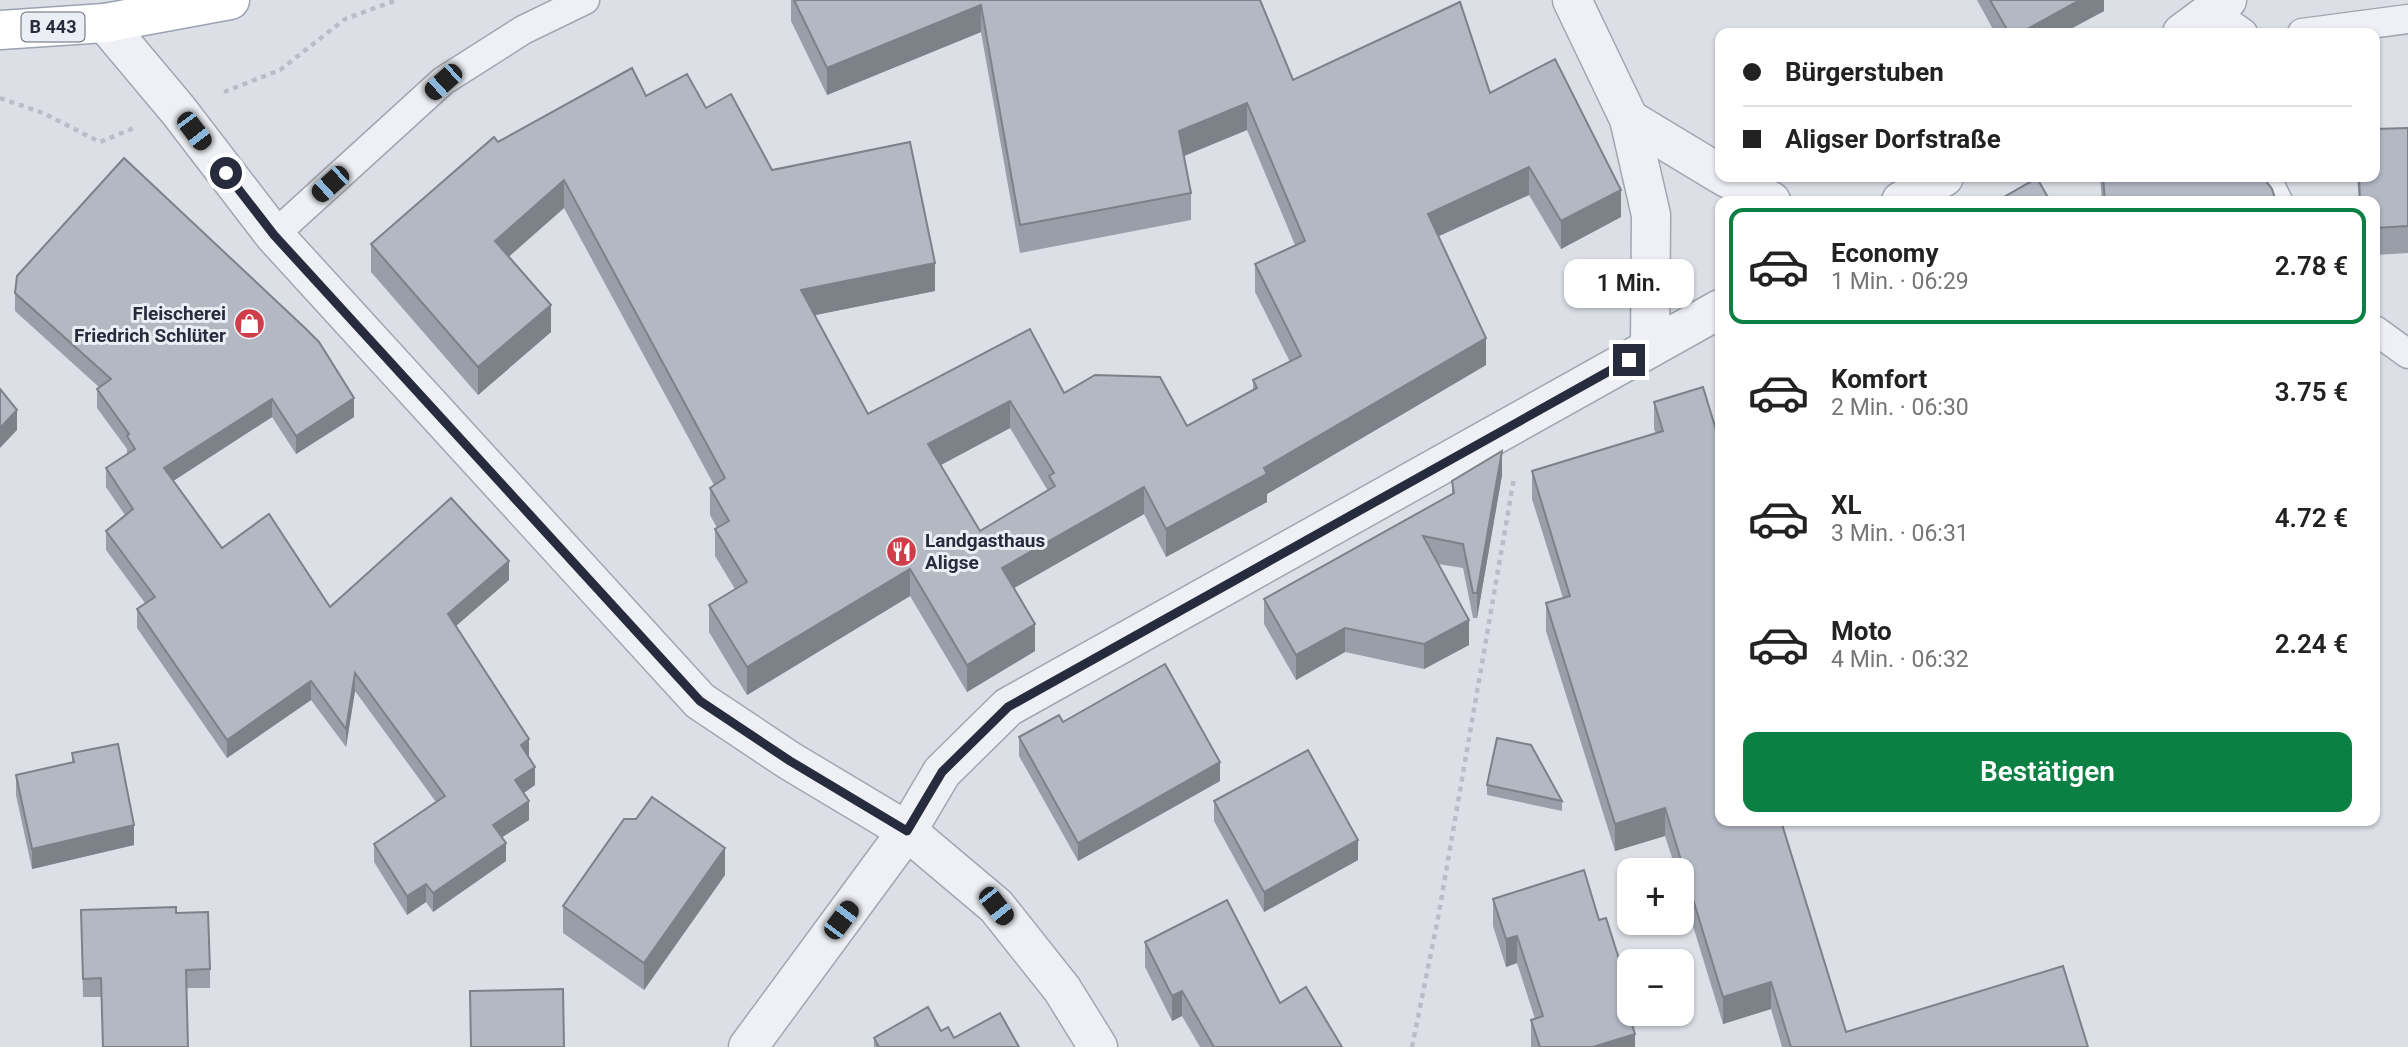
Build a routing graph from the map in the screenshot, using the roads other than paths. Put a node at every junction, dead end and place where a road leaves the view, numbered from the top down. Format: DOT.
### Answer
graph roads {
  1 [pos="230,0"];
  2 [pos="585,0"];
  3 [pos="1572,0"];
  4 [pos="98,12"];
  5 [pos="2408,19"];
  6 [pos="2340,28"];
  7 [pos="0,30"];
  8 [pos="1629,119"];
  9 [pos="1715,171"];
  10 [pos="1735,182"];
  11 [pos="1935,182"];
  12 [pos="1762,196"];
  13 [pos="1910,196"];
  14 [pos="274,235"];
  15 [pos="1715,312"];
  16 [pos="2380,334"];
  17 [pos="1650,348"];
  18 [pos="2408,354"];
  19 [pos="907,831"];
  20 [pos="748,1047"];
  21 [pos="1098,1047"];
  1 -- 4 [label="main road, B 443"];
  2 -- 14 [label="lane"];
  3 -- 8 [label="street"];
  4 -- 7 [label="main road, B 443"];
  4 -- 14 [label="street"];
  5 -- 6 [label="lane"];
  8 -- 9 [label="street"];
  8 -- 17 [label="street"];
  10 -- 12 [label="street"];
  11 -- 13 [label="street"];
  14 -- 19 [label="street"];
  15 -- 17 [label="street"];
  16 -- 18 [label="lane"];
  17 -- 19 [label="street"];
  19 -- 20 [label="street"];
  19 -- 21 [label="street"];
}
